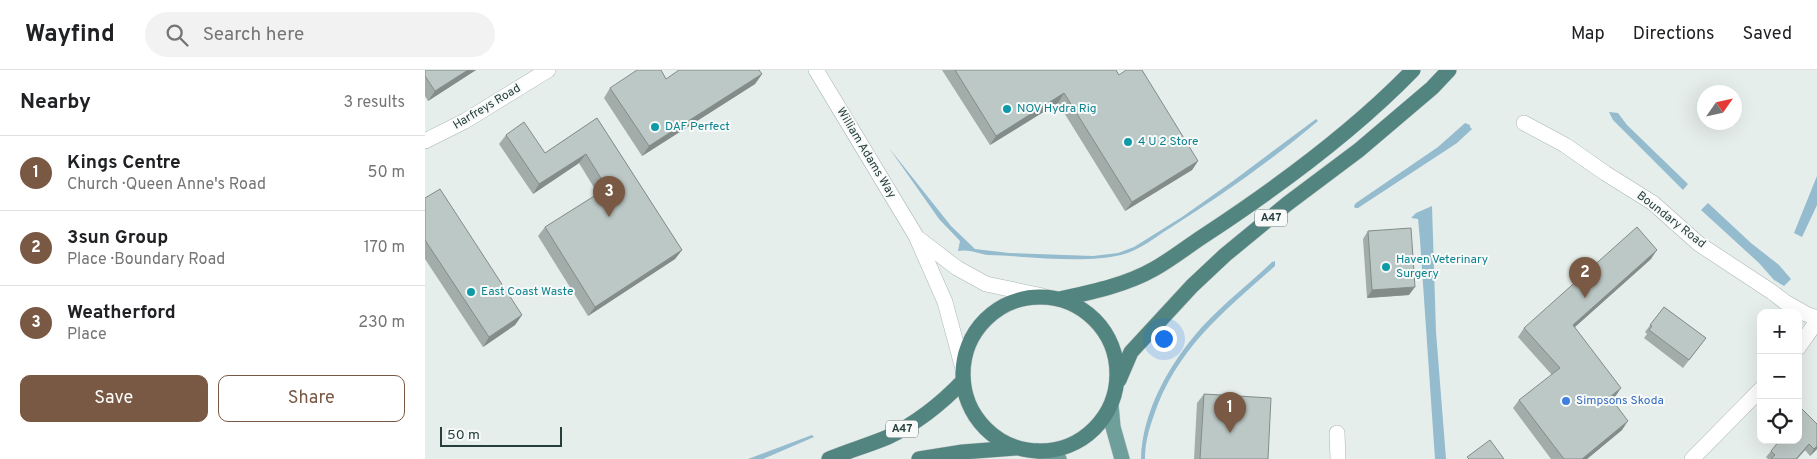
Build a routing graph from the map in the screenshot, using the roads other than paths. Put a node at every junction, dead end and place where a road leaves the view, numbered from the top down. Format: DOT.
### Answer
graph roads {
  1 [pos="548,70"];
  2 [pos="816,70"];
  3 [pos="1413,70"];
  4 [pos="1449,70"];
  5 [pos="1524,123"];
  6 [pos="425,140"];
  7 [pos="916,236"];
  8 [pos="1043,296"];
  9 [pos="1060,299"];
  10 [pos="1817,320"];
  11 [pos="1802,342"];
  12 [pos="963,375"];
  13 [pos="1116,387"];
  14 [pos="1757,393"];
  15 [pos="1111,405"];
  16 [pos="1337,433"];
  17 [pos="1016,447"];
  18 [pos="1038,451"];
  19 [pos="829,459"];
  20 [pos="919,459"];
  21 [pos="1059,459"];
  22 [pos="1122,459"];
  23 [pos="1338,459"];
  24 [pos="1692,459"];
  1 -- 6 [label="street, Harfreys Road"];
  2 -- 7 [label="street, William Adams Way"];
  3 -- 9 [label="highway, A47"];
  4 -- 13 [label="highway, A47"];
  5 -- 10 [label="street, Boundary Road"];
  7 -- 8 [label="street, William Adams Way"];
  7 -- 12 [label="street, William Adams Way"];
  8 -- 9 [label="highway"];
  8 -- 12 [label="highway"];
  9 -- 13 [label="highway"];
  10 -- 11 [label="street"];
  12 -- 17 [label="highway"];
  12 -- 19 [label="highway, A47"];
  13 -- 15 [label="highway"];
  14 -- 24 [label="street"];
  15 -- 18 [label="highway"];
  15 -- 22 [label="main road"];
  16 -- 23 [label="street"];
  17 -- 18 [label="highway"];
  17 -- 20 [label="highway"];
  18 -- 21 [label="main road"];
}
